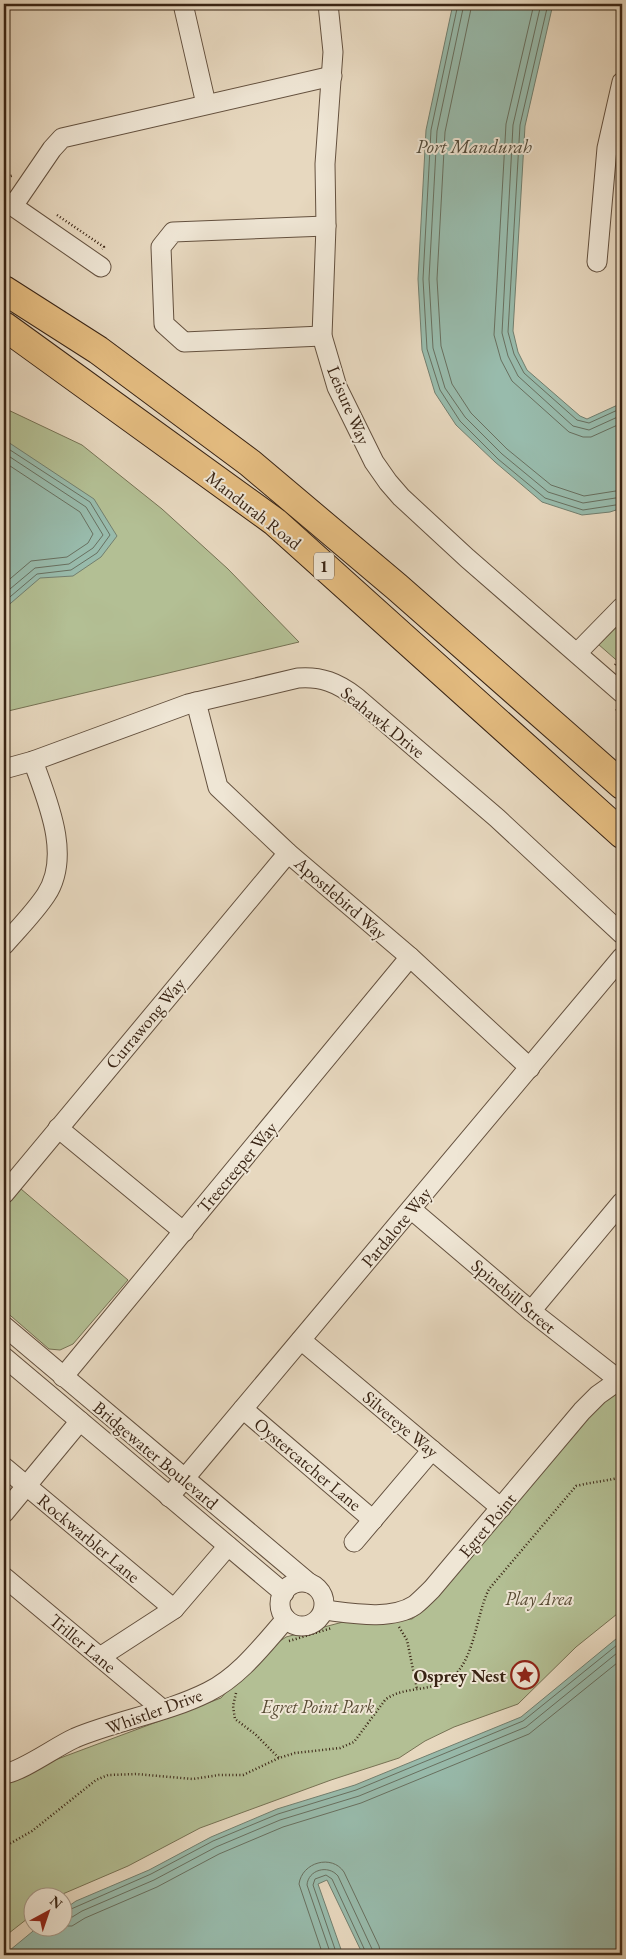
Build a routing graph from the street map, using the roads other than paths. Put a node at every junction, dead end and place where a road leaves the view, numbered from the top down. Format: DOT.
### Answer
graph roads {
  1 [pos="183,4"];
  2 [pos="328,4"];
  3 [pos="332,76"];
  4 [pos="622,82"];
  5 [pos="206,104"];
  6 [pos="8,203"];
  7 [pos="326,226"];
  8 [pos="597,262"];
  9 [pos="98,265"];
  10 [pos="4,290"];
  11 [pos="4,326"];
  12 [pos="322,336"];
  13 [pos="622,607"];
  14 [pos="577,653"];
  15 [pos="622,693"];
  16 [pos="196,702"];
  17 [pos="33,761"];
  18 [pos="4,769"];
  19 [pos="622,785"];
  20 [pos="622,834"];
  21 [pos="288,852"];
  22 [pos="622,934"];
  23 [pos="4,945"];
  24 [pos="410,957"];
  25 [pos="622,957"];
  26 [pos="530,1068"];
  27 [pos="58,1128"];
  28 [pos="4,1194"];
  29 [pos="622,1202"];
  30 [pos="411,1209"];
  31 [pos="184,1232"];
  32 [pos="532,1312"];
  33 [pos="4,1326"];
  34 [pos="300,1340"];
  35 [pos="4,1357"];
  36 [pos="63,1377"];
  37 [pos="620,1379"];
  38 [pos="243,1409"];
  39 [pos="80,1421"];
  40 [pos="432,1450"];
  41 [pos="4,1467"];
  42 [pos="184,1478"];
  43 [pos="27,1486"];
  44 [pos="169,1497"];
  45 [pos="501,1508"];
  46 [pos="4,1513"];
  47 [pos="373,1520"];
  48 [pos="354,1542"];
  49 [pos="228,1546"];
  50 [pos="4,1577"];
  51 [pos="309,1584"];
  52 [pos="284,1593"];
  53 [pos="174,1609"];
  54 [pos="324,1610"];
  55 [pos="286,1619"];
  56 [pos="100,1657"];
  57 [pos="162,1709"];
  58 [pos="4,1774"];
  1 -- 5 [label="street"];
  2 -- 3 [label="street, Leisure Way"];
  3 -- 5 [label="street"];
  3 -- 7 [label="street, Leisure Way"];
  4 -- 8 [label="street"];
  5 -- 6 [label="street"];
  6 -- 9 [label="street"];
  7 -- 12 [label="street, Leisure Way"];
  7 -- 12 [label="street"];
  10 -- 19 [label="highway, Mandurah Road / 1"];
  11 -- 20 [label="highway, Mandurah Road / 1"];
  12 -- 14 [label="street, Leisure Way"];
  13 -- 14 [label="street"];
  14 -- 15 [label="street"];
  16 -- 17 [label="street, Seahawk Drive"];
  16 -- 21 [label="street, Apostlebird Way"];
  16 -- 22 [label="street, Seahawk Drive"];
  17 -- 18 [label="street, Seahawk Drive"];
  17 -- 23 [label="street"];
  21 -- 24 [label="street, Apostlebird Way"];
  21 -- 27 [label="street, Currawong Way"];
  24 -- 26 [label="street, Apostlebird Way"];
  24 -- 31 [label="street, Treecreeper Way"];
  25 -- 26 [label="street, Pardalote Way"];
  26 -- 30 [label="street, Pardalote Way"];
  27 -- 28 [label="street, Currawong Way"];
  27 -- 31 [label="street"];
  29 -- 32 [label="street"];
  30 -- 32 [label="street, Spinebill Street"];
  30 -- 34 [label="street, Pardalote Way"];
  31 -- 36 [label="street, Treecreeper Way"];
  32 -- 37 [label="street, Spinebill Street"];
  33 -- 36 [label="street, Bridgewater Boulevard"];
  34 -- 38 [label="street, Pardalote Way"];
  34 -- 40 [label="street, Silvereye Way"];
  35 -- 39 [label="street, Bridgewater Boulevard"];
  36 -- 42 [label="street, Bridgewater Boulevard"];
  37 -- 45 [label="street, Egret Point"];
  38 -- 42 [label="street, Pardalote Way"];
  38 -- 47 [label="street, Oystercatcher Lane"];
  39 -- 43 [label="street"];
  39 -- 44 [label="street, Bridgewater Boulevard"];
  40 -- 45 [label="street, Silvereye Way"];
  40 -- 47 [label="street, Oystercatcher Lane"];
  41 -- 43 [label="street, Rockwarbler Lane"];
  42 -- 44 [label="street, Pardalote Way"];
  42 -- 51 [label="street, Bridgewater Boulevard"];
  43 -- 46 [label="street"];
  43 -- 53 [label="street, Rockwarbler Lane"];
  44 -- 49 [label="street, Bridgewater Boulevard"];
  45 -- 54 [label="street, Egret Point"];
  47 -- 48 [label="street, Oystercatcher Lane"];
  49 -- 52 [label="street, Bridgewater Boulevard"];
  49 -- 53 [label="street"];
  50 -- 56 [label="street, Triller Lane"];
  51 -- 52 [label="street"];
  51 -- 54 [label="street"];
  52 -- 55 [label="street"];
  53 -- 56 [label="street"];
  54 -- 55 [label="street"];
  55 -- 57 [label="street, Whistler Drive"];
  56 -- 57 [label="street, Triller Lane"];
  57 -- 58 [label="street, Whistler Drive"];
}
